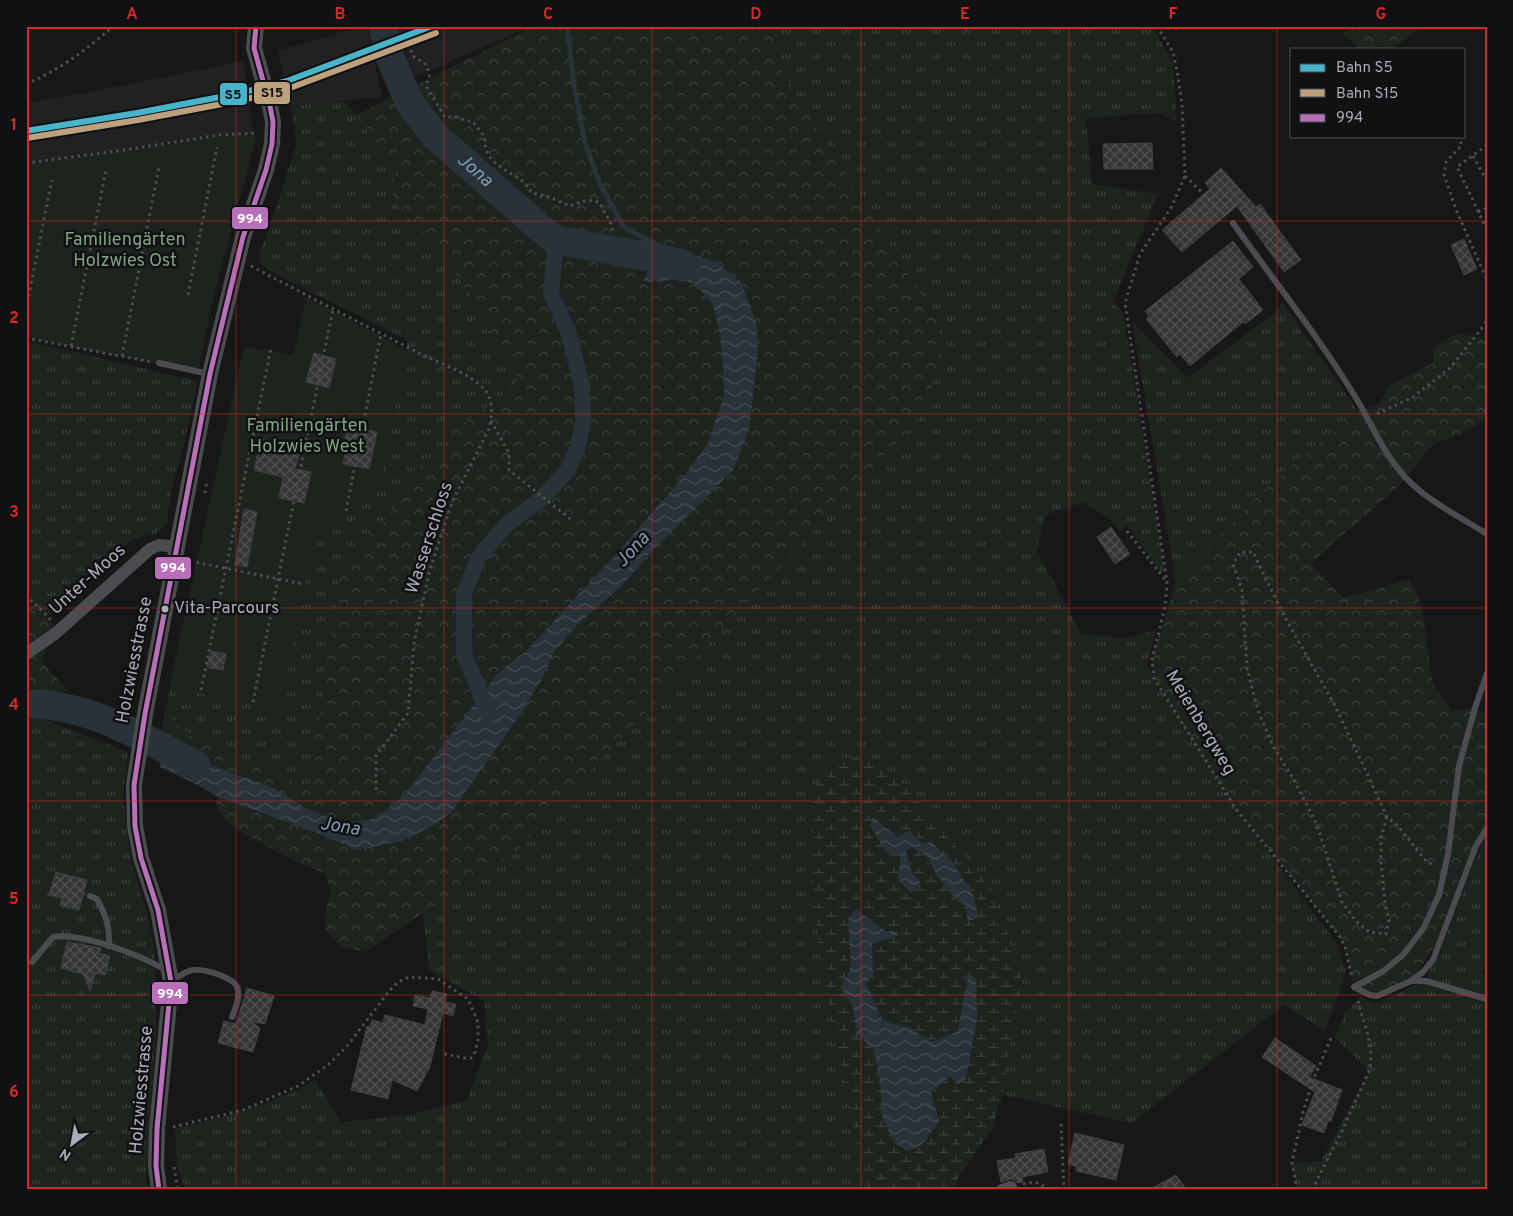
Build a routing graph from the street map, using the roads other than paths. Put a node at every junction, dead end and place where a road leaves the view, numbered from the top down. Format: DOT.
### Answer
graph roads {
  1 [pos="256,26"];
  2 [pos="1233,223"];
  3 [pos="159,363"];
  4 [pos="210,374"];
  5 [pos="1487,534"];
  6 [pos="177,547"];
  7 [pos="26,654"];
  8 [pos="1487,673"];
  9 [pos="1487,828"];
  10 [pos="90,896"];
  11 [pos="108,946"];
  12 [pos="32,962"];
  13 [pos="170,977"];
  14 [pos="1411,981"];
  15 [pos="1487,999"];
  16 [pos="232,1017"];
  17 [pos="159,1190"];
  1 -- 4 [label="street, Holzwiesstrasse"];
  2 -- 5 [label="lane"];
  3 -- 4 [label="lane"];
  4 -- 6 [label="street, Holzwiesstrasse"];
  6 -- 7 [label="street, Unter-Moos"];
  6 -- 13 [label="street, Holzwiesstrasse"];
  8 -- 14 [label="lane"];
  9 -- 14 [label="lane"];
  10 -- 11 [label="lane"];
  11 -- 12 [label="lane"];
  11 -- 13 [label="lane"];
  13 -- 16 [label="lane"];
  13 -- 17 [label="street, Holzwiesstrasse"];
  14 -- 15 [label="lane"];
}
